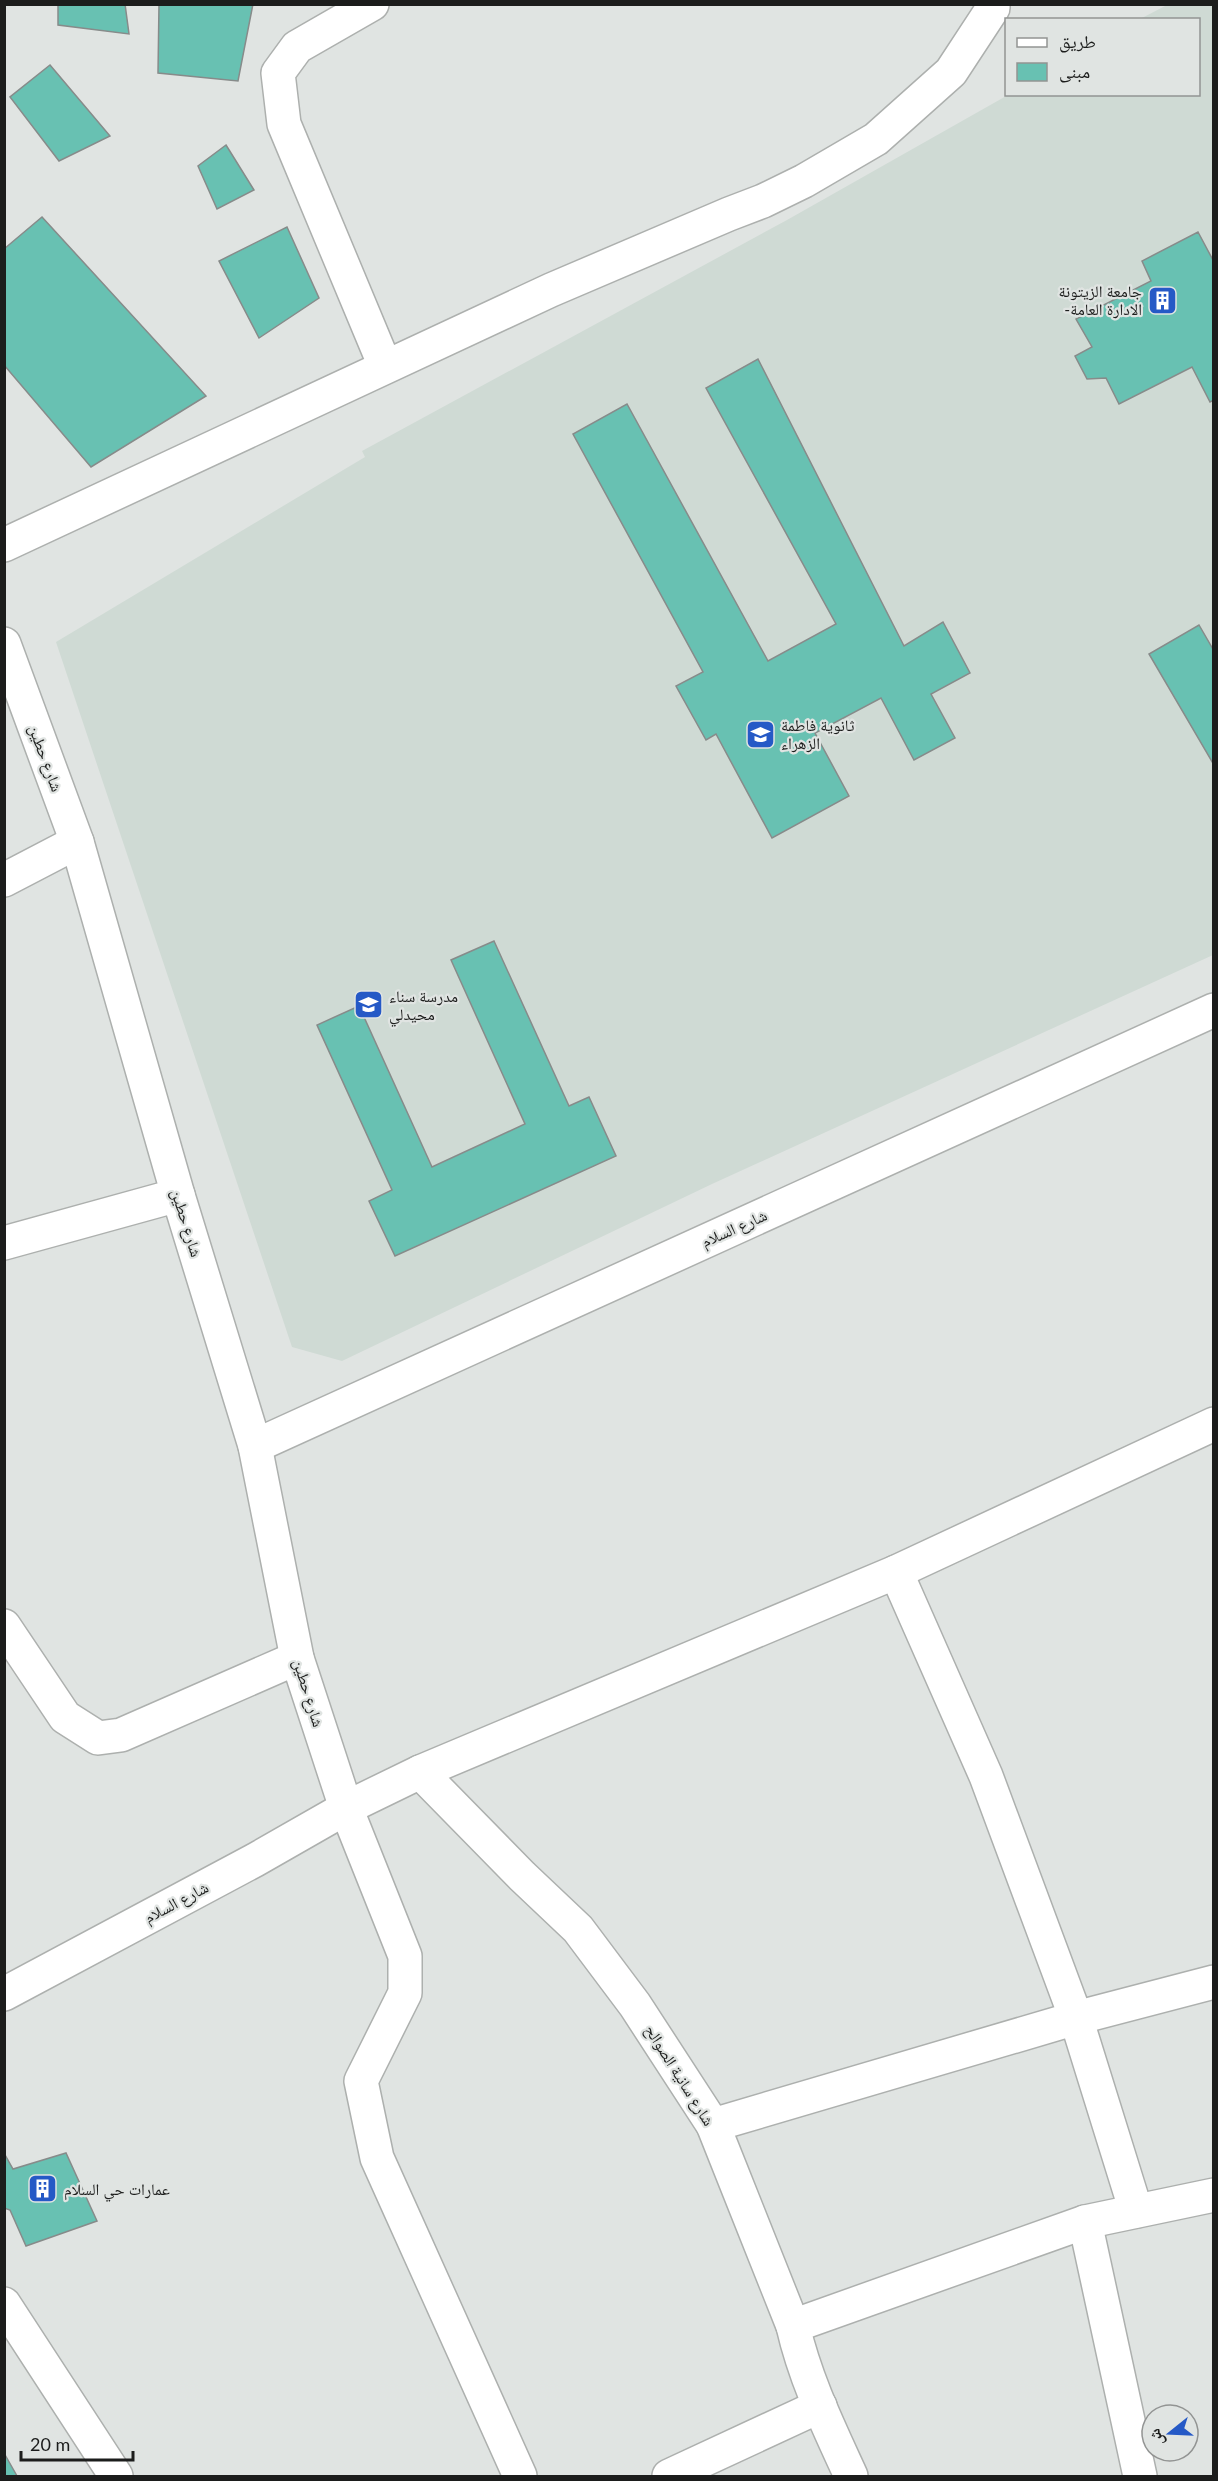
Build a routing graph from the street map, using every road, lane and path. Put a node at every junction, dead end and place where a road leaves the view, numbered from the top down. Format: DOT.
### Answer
graph roads {
  1 [pos="372,4"];
  2 [pos="993,4"];
  3 [pos="386,366"];
  4 [pos="4,545"];
  5 [pos="4,644"];
  6 [pos="77,843"];
  7 [pos="4,880"];
  8 [pos="1214,1010"];
  9 [pos="178,1195"];
  10 [pos="4,1243"];
  11 [pos="1214,1424"];
  12 [pos="255,1446"];
  13 [pos="896,1572"];
  14 [pos="4,1626"];
  15 [pos="297,1658"];
  16 [pos="420,1772"];
  17 [pos="346,1808"];
  18 [pos="1214,1982"];
  19 [pos="4,1994"];
  20 [pos="1076,2018"];
  21 [pos="713,2125"];
  22 [pos="1214,2196"];
  23 [pos="1136,2211"];
  24 [pos="1085,2222"];
  25 [pos="4,2304"];
  26 [pos="794,2326"];
  27 [pos="820,2406"];
  28 [pos="116,2476"];
  29 [pos="520,2476"];
  30 [pos="669,2476"];
  31 [pos="851,2476"];
  32 [pos="1140,2476"];
  1 -- 3 [label="street"];
  2 -- 3 [label="street"];
  3 -- 4 [label="street"];
  5 -- 6 [label="street, شارع حطين"];
  6 -- 7 [label="street"];
  6 -- 9 [label="street, شارع حطين"];
  8 -- 12 [label="street, شارع السلام"];
  9 -- 10 [label="street"];
  9 -- 12 [label="street, شارع حطين"];
  11 -- 13 [label="street, شارع السلام"];
  12 -- 15 [label="street, شارع حطين"];
  13 -- 16 [label="street, شارع السلام"];
  13 -- 20 [label="street"];
  14 -- 15 [label="street"];
  15 -- 17 [label="street, شارع حطين"];
  16 -- 17 [label="street, شارع السلام"];
  16 -- 21 [label="street, شارع سانية الصوالح"];
  17 -- 19 [label="street, شارع السلام"];
  17 -- 29 [label="street, شارع حطين"];
  18 -- 20 [label="street"];
  20 -- 21 [label="street"];
  20 -- 23 [label="street"];
  21 -- 26 [label="street, شارع سانية الصوالح"];
  22 -- 23 [label="street"];
  23 -- 24 [label="street"];
  24 -- 26 [label="street"];
  24 -- 32 [label="street"];
  25 -- 28 [label="street"];
  26 -- 27 [label="street, شارع سانية الصوالح"];
  27 -- 30 [label="street"];
  27 -- 31 [label="street, شارع سانية الصوالح"];
}
